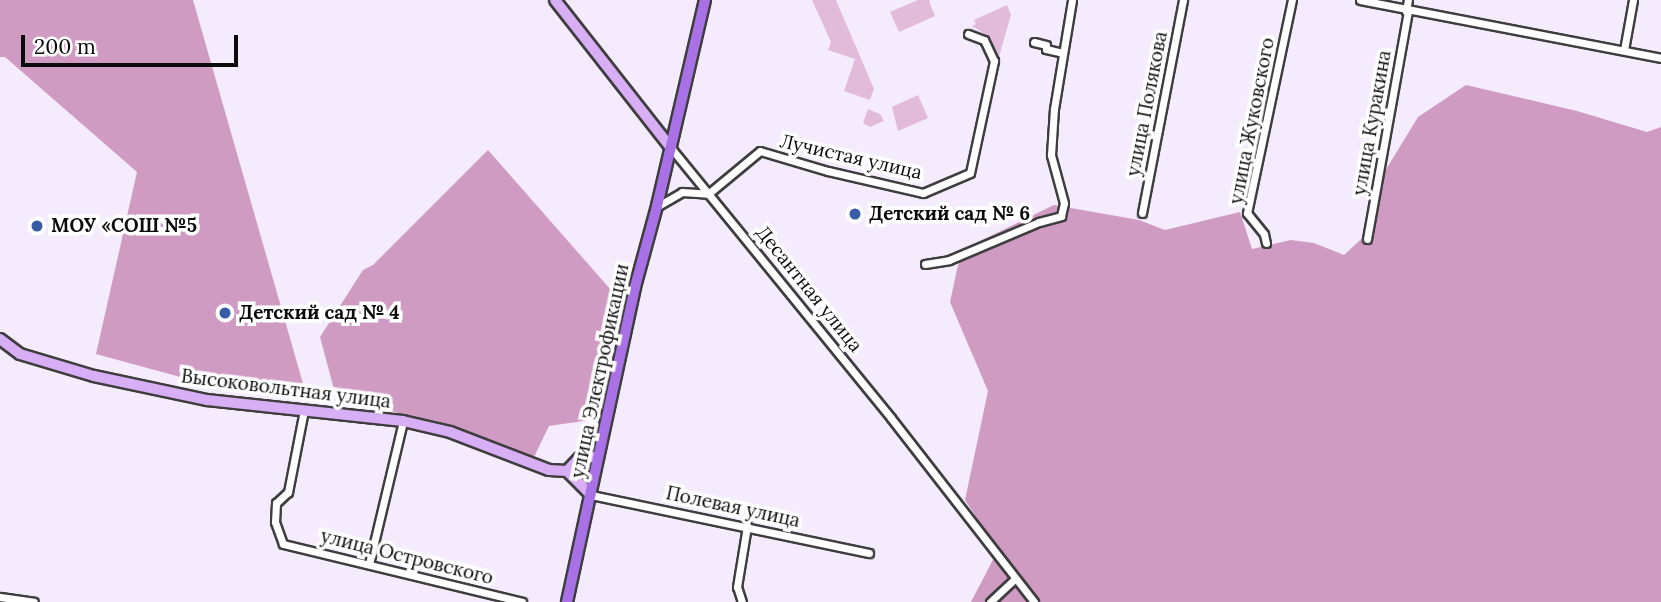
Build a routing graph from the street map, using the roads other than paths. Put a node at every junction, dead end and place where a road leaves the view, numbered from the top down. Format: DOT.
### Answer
graph roads {
  1 [pos="555,0"];
  2 [pos="705,0"];
  3 [pos="1072,0"];
  4 [pos="1183,0"];
  5 [pos="1292,0"];
  6 [pos="1360,0"];
  7 [pos="1408,0"];
  8 [pos="1633,0"];
  9 [pos="1407,11"];
  10 [pos="968,34"];
  11 [pos="1034,42"];
  12 [pos="1624,50"];
  13 [pos="1063,53"];
  14 [pos="1661,58"];
  15 [pos="671,148"];
  16 [pos="708,194"];
  17 [pos="657,206"];
  18 [pos="1142,213"];
  19 [pos="1367,239"];
  20 [pos="1266,243"];
  21 [pos="925,264"];
  22 [pos="0,341"];
  23 [pos="304,410"];
  24 [pos="403,421"];
  25 [pos="598,457"];
  26 [pos="567,471"];
  27 [pos="591,495"];
  28 [pos="747,526"];
  29 [pos="869,553"];
  30 [pos="369,564"];
  31 [pos="1015,579"];
  32 [pos="0,597"];
  33 [pos="22,602"];
  34 [pos="34,602"];
  35 [pos="523,602"];
  36 [pos="567,602"];
  37 [pos="742,602"];
  38 [pos="990,602"];
  39 [pos="1034,602"];
  1 -- 15 [label="street, Десантная улица"];
  2 -- 15 [label="main road, улица Электрофикации"];
  3 -- 13 [label="street"];
  4 -- 18 [label="street, улица Полякова"];
  5 -- 20 [label="street, улица Жуковского"];
  6 -- 9 [label="street"];
  7 -- 9 [label="street, улица Куракина"];
  8 -- 12 [label="street"];
  9 -- 12 [label="street"];
  9 -- 19 [label="street, улица Куракина"];
  10 -- 16 [label="street, Лучистая улица"];
  11 -- 13 [label="street"];
  12 -- 14 [label="street"];
  13 -- 21 [label="street"];
  15 -- 16 [label="street, Десантная улица"];
  15 -- 17 [label="main road, улица Электрофикации"];
  16 -- 17 [label="street"];
  16 -- 31 [label="street, Десантная улица"];
  17 -- 25 [label="main road, улица Электрофикации"];
  22 -- 23 [label="street, Высоковольтная улица"];
  23 -- 24 [label="street, Высоковольтная улица"];
  23 -- 30 [label="street, улица Островского"];
  24 -- 26 [label="street, Высоковольтная улица"];
  24 -- 30 [label="street"];
  25 -- 26 [label="street"];
  25 -- 27 [label="main road, улица Электрофикации"];
  26 -- 27 [label="street"];
  27 -- 28 [label="street, Полевая улица"];
  27 -- 36 [label="main road, улица Электрофикации"];
  28 -- 29 [label="street, Полевая улица"];
  28 -- 37 [label="street"];
  30 -- 35 [label="street, улица Островского"];
  31 -- 38 [label="street"];
  31 -- 39 [label="street, Десантная улица"];
  32 -- 33 [label="street"];
  33 -- 34 [label="street"];
}
